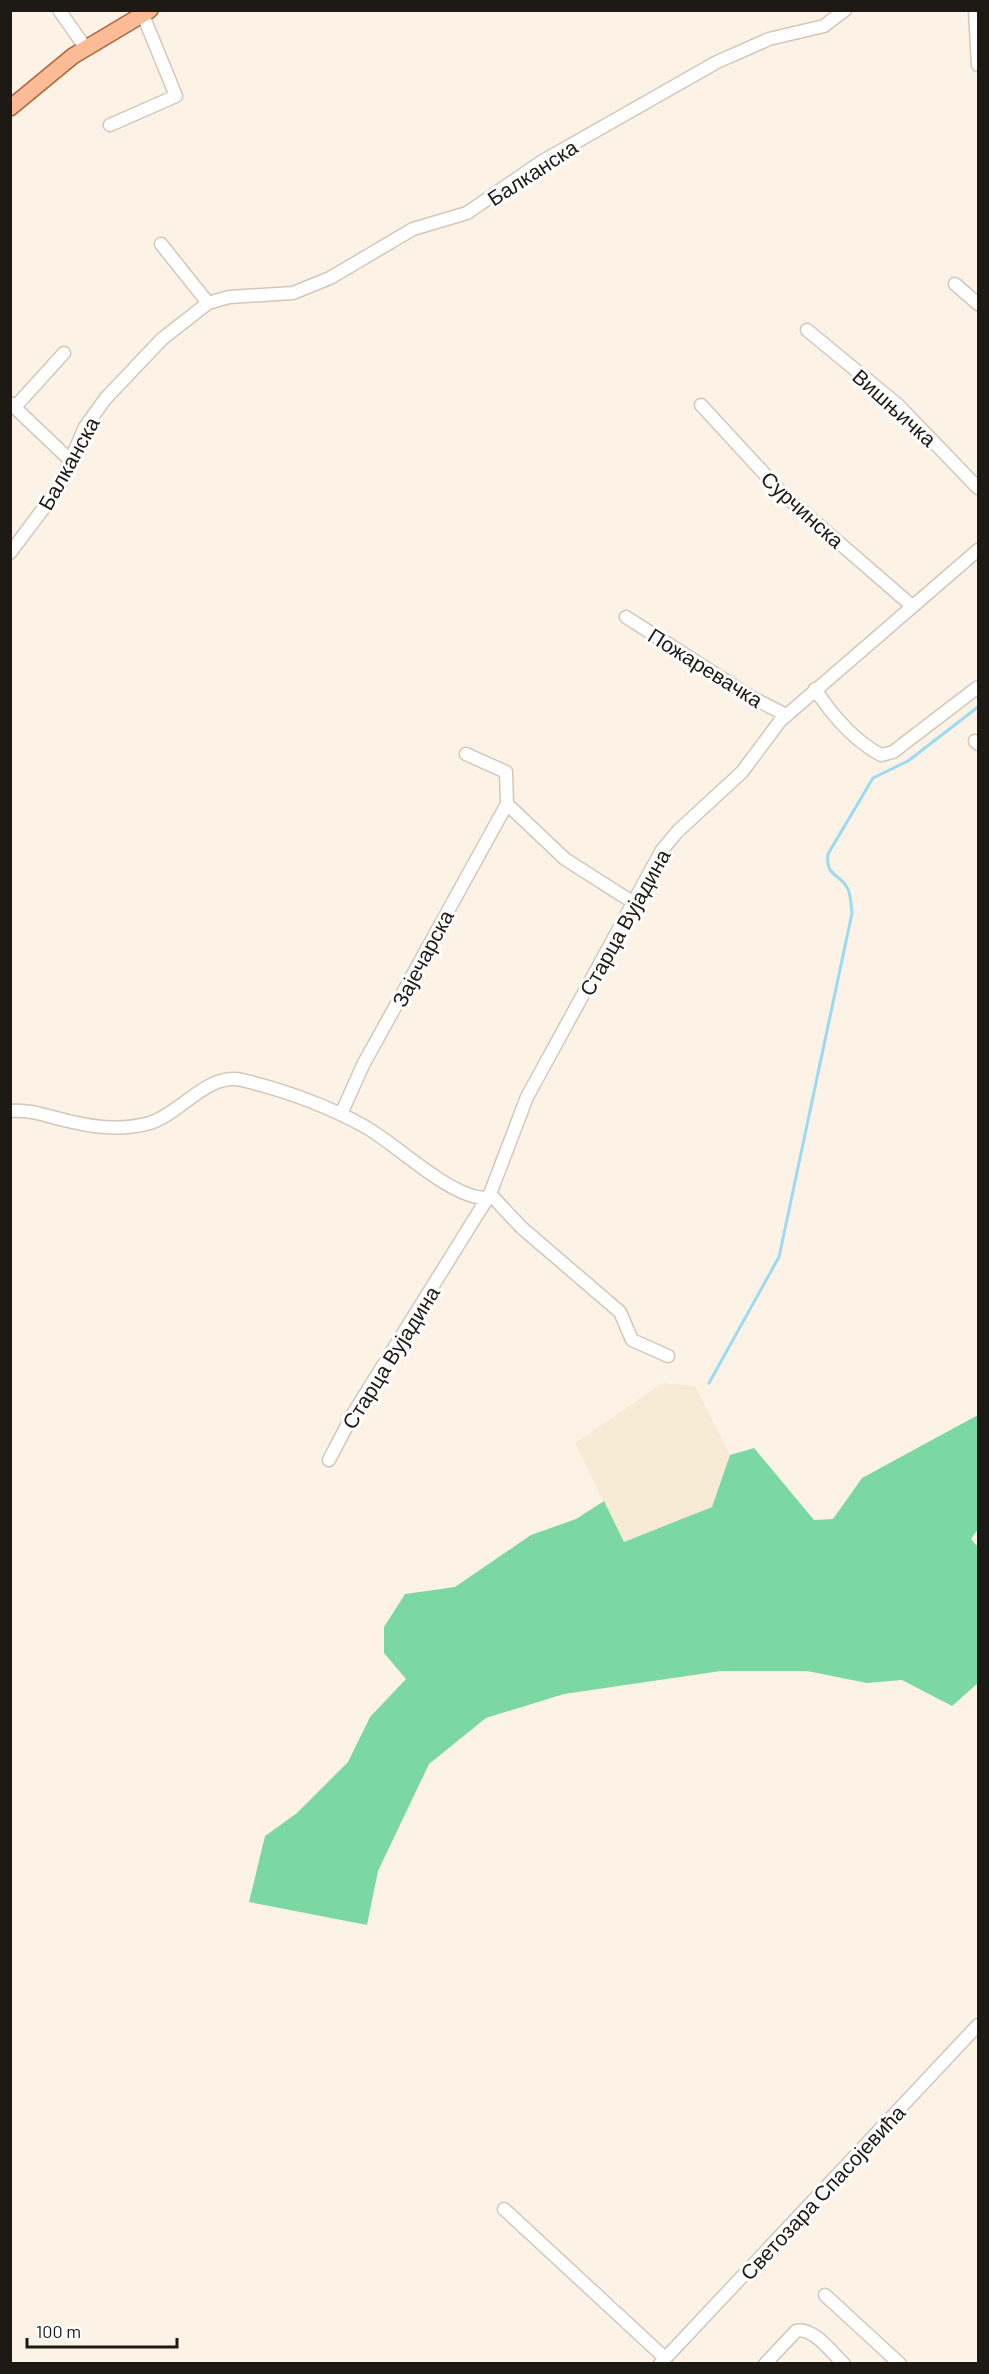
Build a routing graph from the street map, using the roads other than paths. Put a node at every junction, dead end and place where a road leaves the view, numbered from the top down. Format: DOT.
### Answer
graph roads {
  1 [pos="59,10"];
  2 [pos="845,10"];
  3 [pos="975,10"];
  4 [pos="146,13"];
  5 [pos="85,47"];
  6 [pos="978,65"];
  7 [pos="10,108"];
  8 [pos="110,124"];
  9 [pos="161,244"];
  10 [pos="955,284"];
  11 [pos="208,303"];
  12 [pos="978,304"];
  13 [pos="807,330"];
  14 [pos="64,353"];
  15 [pos="13,405"];
  16 [pos="701,405"];
  17 [pos="70,460"];
  18 [pos="978,488"];
  19 [pos="978,550"];
  20 [pos="10,553"];
  21 [pos="912,605"];
  22 [pos="626,617"];
  23 [pos="978,687"];
  24 [pos="815,689"];
  25 [pos="786,715"];
  26 [pos="466,754"];
  27 [pos="507,804"];
  28 [pos="634,903"];
  29 [pos="10,1111"];
  30 [pos="341,1114"];
  31 [pos="488,1196"];
  32 [pos="668,1356"];
  33 [pos="329,1460"];
  34 [pos="978,2025"];
  35 [pos="504,2209"];
  36 [pos="825,2295"];
  37 [pos="662,2361"];
  38 [pos="765,2364"];
  39 [pos="844,2364"];
  40 [pos="900,2364"];
  1 -- 5 [label="street"];
  2 -- 11 [label="street, Балканска"];
  3 -- 6 [label="street"];
  4 -- 5 [label="main road"];
  4 -- 8 [label="street"];
  5 -- 7 [label="main road"];
  9 -- 11 [label="street"];
  10 -- 12 [label="street"];
  11 -- 17 [label="street, Балканска"];
  13 -- 18 [label="street, Вишњичка"];
  14 -- 15 [label="street"];
  15 -- 17 [label="street"];
  16 -- 21 [label="street, Сурчинска"];
  17 -- 20 [label="street, Балканска"];
  19 -- 21 [label="street, Старца Вујадина"];
  21 -- 24 [label="street, Старца Вујадина"];
  22 -- 25 [label="street, Пожаревачка"];
  23 -- 24 [label="street"];
  24 -- 25 [label="street, Старца Вујадина"];
  25 -- 28 [label="street, Старца Вујадина"];
  26 -- 27 [label="street"];
  27 -- 28 [label="street"];
  27 -- 30 [label="street, Зајечарска"];
  28 -- 31 [label="street, Старца Вујадина"];
  29 -- 30 [label="street"];
  30 -- 31 [label="street"];
  31 -- 32 [label="street"];
  31 -- 33 [label="street, Старца Вујадина"];
  34 -- 37 [label="street, Светозара Спасојевића"];
  35 -- 37 [label="street, Светозара Спасојевића"];
  36 -- 40 [label="street"];
  38 -- 39 [label="street"];
}
